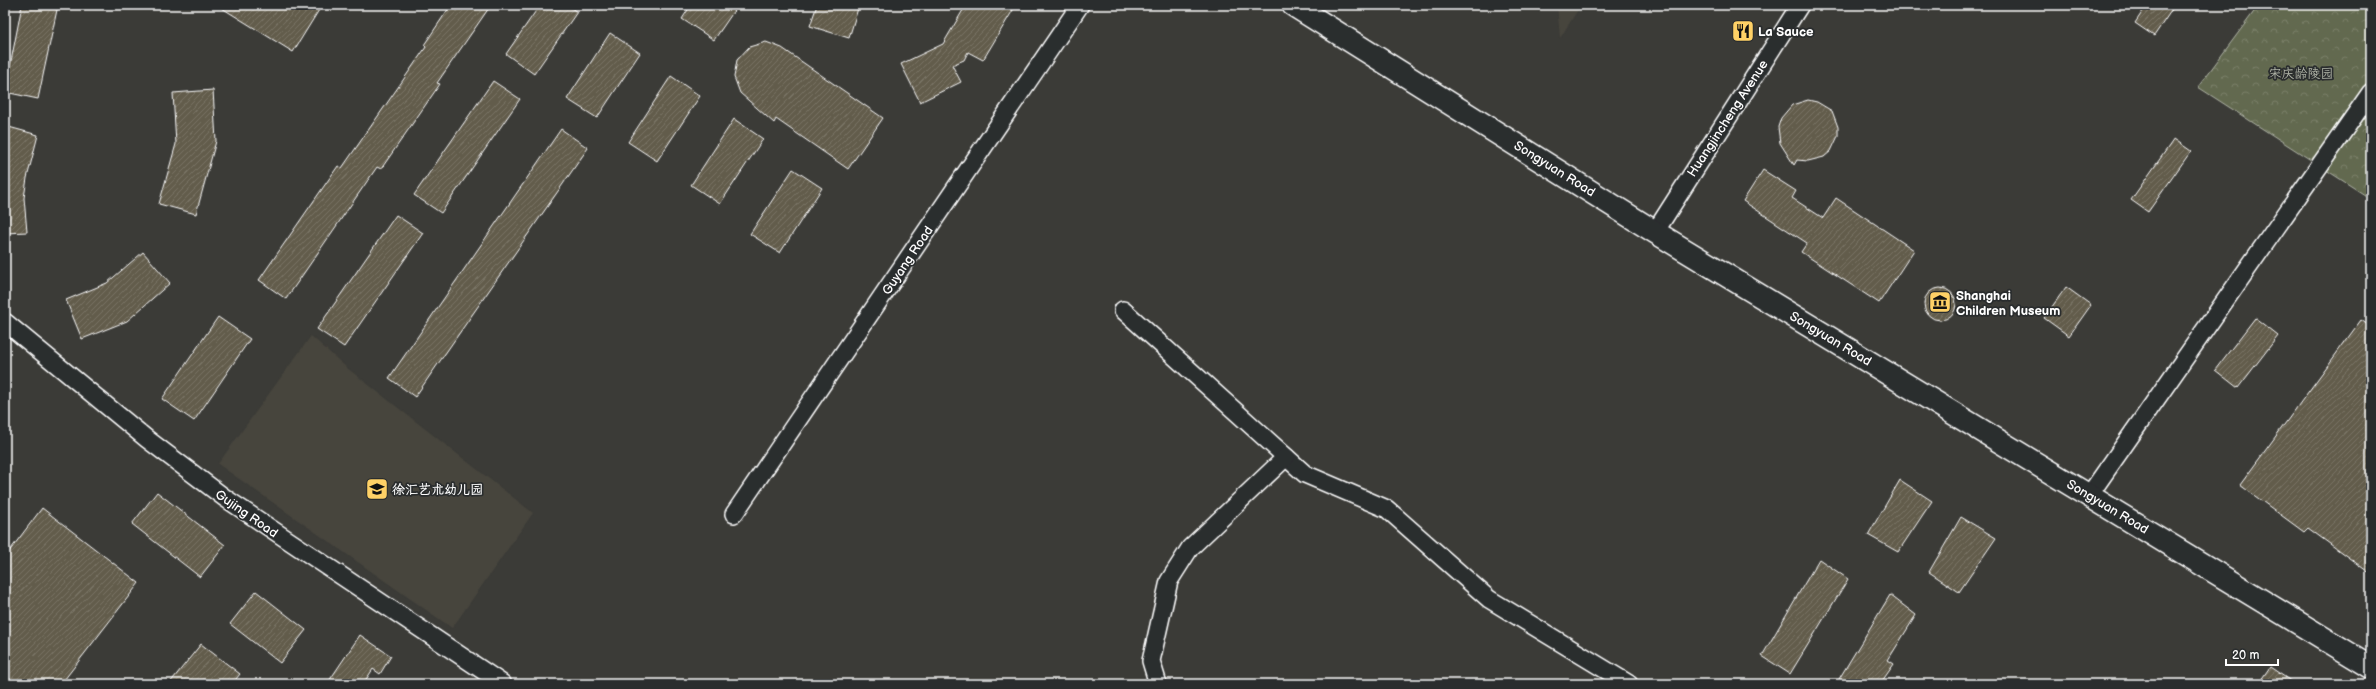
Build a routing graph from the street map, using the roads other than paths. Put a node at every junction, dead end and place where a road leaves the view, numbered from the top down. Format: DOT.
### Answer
graph roads {
  1 [pos="1080,5"];
  2 [pos="1293,5"];
  3 [pos="1800,5"];
  4 [pos="2371,92"];
  5 [pos="1655,232"];
  6 [pos="1124,310"];
  7 [pos="5,322"];
  8 [pos="1286,457"];
  9 [pos="2090,494"];
  10 [pos="734,514"];
  11 [pos="2371,667"];
  12 [pos="503,684"];
  13 [pos="1158,684"];
  14 [pos="1629,684"];
  1 -- 10 [label="street, Guyang Road"];
  2 -- 5 [label="main road, Songyuan Road"];
  3 -- 5 [label="street, Huangjincheng Avenue"];
  4 -- 9 [label="street"];
  5 -- 9 [label="main road, Songyuan Road"];
  6 -- 8 [label="street"];
  7 -- 12 [label="street, Gujing Road"];
  8 -- 13 [label="street"];
  8 -- 14 [label="street"];
  9 -- 11 [label="main road, Songyuan Road"];
}
